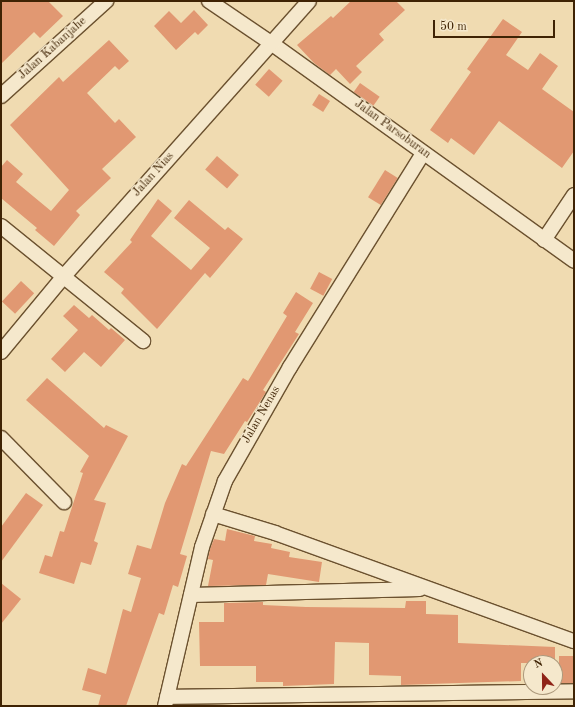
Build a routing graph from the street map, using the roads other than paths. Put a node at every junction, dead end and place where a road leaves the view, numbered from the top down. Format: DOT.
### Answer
graph roads {
  1 [pos="106,1"];
  2 [pos="209,1"];
  3 [pos="309,1"];
  4 [pos="272,43"];
  5 [pos="1,96"];
  6 [pos="423,153"];
  7 [pos="574,195"];
  8 [pos="1,226"];
  9 [pos="544,240"];
  10 [pos="574,261"];
  11 [pos="64,276"];
  12 [pos="143,341"];
  13 [pos="1,352"];
  14 [pos="1,438"];
  15 [pos="64,502"];
  16 [pos="213,514"];
  17 [pos="428,589"];
  18 [pos="191,595"];
  19 [pos="574,641"];
  20 [pos="574,690"];
  21 [pos="166,702"];
  1 -- 5 [label="street, Jalan Kabanjahe"];
  2 -- 4 [label="street, Jalan Parsoburan"];
  3 -- 4 [label="street, Jalan Nias"];
  4 -- 6 [label="street, Jalan Parsoburan"];
  4 -- 11 [label="street, Jalan Nias"];
  6 -- 9 [label="street, Jalan Parsoburan"];
  6 -- 16 [label="street, Jalan Nenas"];
  7 -- 9 [label="street"];
  8 -- 11 [label="street"];
  9 -- 10 [label="street, Jalan Parsoburan"];
  11 -- 12 [label="street"];
  11 -- 13 [label="street, Jalan Nias"];
  14 -- 15 [label="street"];
  16 -- 17 [label="street"];
  16 -- 18 [label="street, Jalan Nenas"];
  17 -- 18 [label="street"];
  17 -- 19 [label="street"];
  18 -- 21 [label="street, Jalan Nenas"];
  20 -- 21 [label="street"];
}
